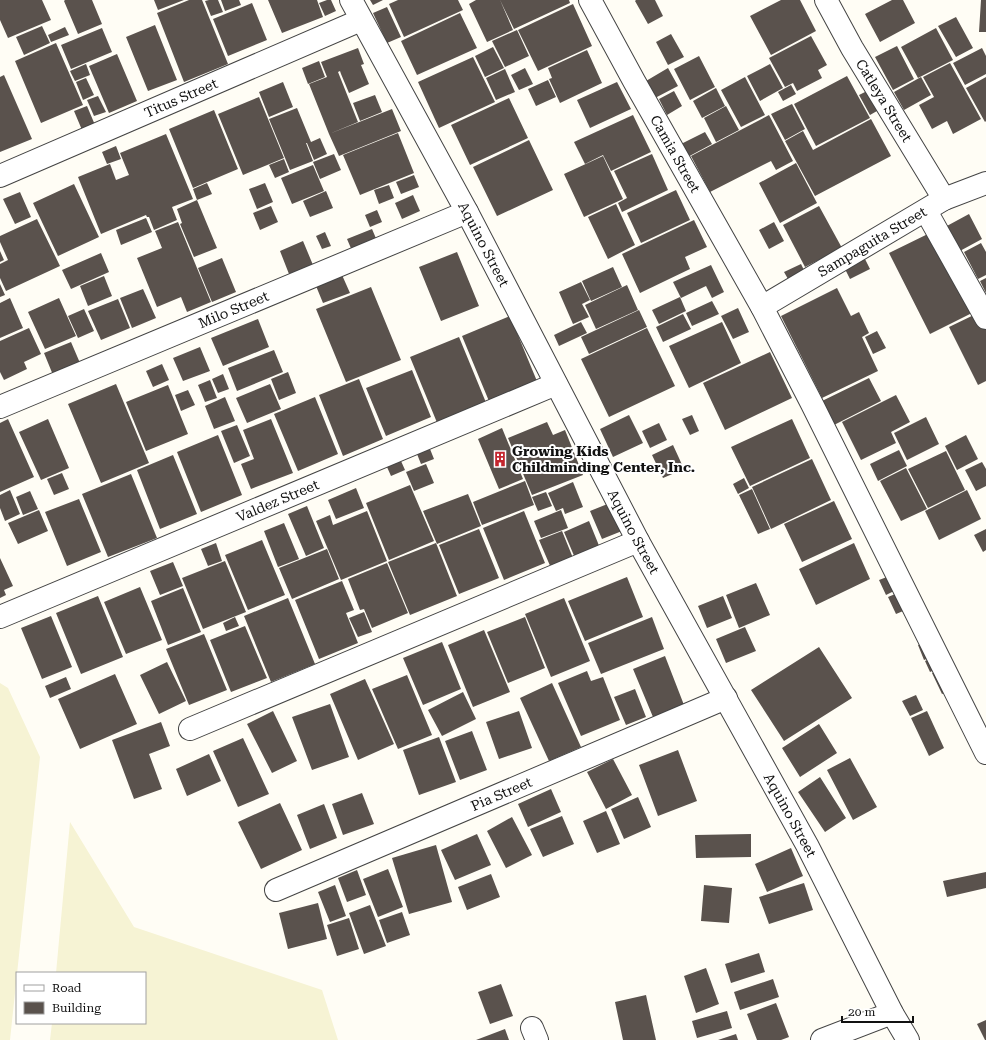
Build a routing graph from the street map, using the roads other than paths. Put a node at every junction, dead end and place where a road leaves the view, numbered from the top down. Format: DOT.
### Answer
graph roads {
  1 [pos="351,0"];
  2 [pos="590,0"];
  3 [pos="826,0"];
  4 [pos="361,20"];
  5 [pos="0,176"];
  6 [pos="986,184"];
  7 [pos="944,200"];
  8 [pos="926,210"];
  9 [pos="467,212"];
  10 [pos="762,307"];
  11 [pos="986,318"];
  12 [pos="556,384"];
  13 [pos="0,407"];
  14 [pos="638,541"];
  15 [pos="0,617"];
  16 [pos="726,698"];
  17 [pos="190,729"];
  18 [pos="986,753"];
  19 [pos="276,890"];
  20 [pos="892,1013"];
  21 [pos="822,1040"];
  22 [pos="908,1040"];
  1 -- 4 [label="street, Aquino Street"];
  2 -- 10 [label="street, Camia Street"];
  3 -- 7 [label="street, Catleya Street"];
  4 -- 5 [label="street, Titus Street"];
  4 -- 9 [label="street, Aquino Street"];
  6 -- 7 [label="street, Sampaguita Street"];
  7 -- 8 [label="street, Sampaguita Street"];
  8 -- 10 [label="street, Sampaguita Street"];
  8 -- 11 [label="street"];
  9 -- 12 [label="street, Aquino Street"];
  9 -- 13 [label="street, Milo Street"];
  10 -- 18 [label="street, Camia Street"];
  12 -- 14 [label="street, Aquino Street"];
  12 -- 15 [label="street, Valdez Street"];
  14 -- 16 [label="street, Aquino Street"];
  14 -- 17 [label="street"];
  16 -- 19 [label="street, Pia Street"];
  16 -- 20 [label="street, Aquino Street"];
  20 -- 21 [label="street"];
  20 -- 22 [label="street, Aquino Street"];
}
